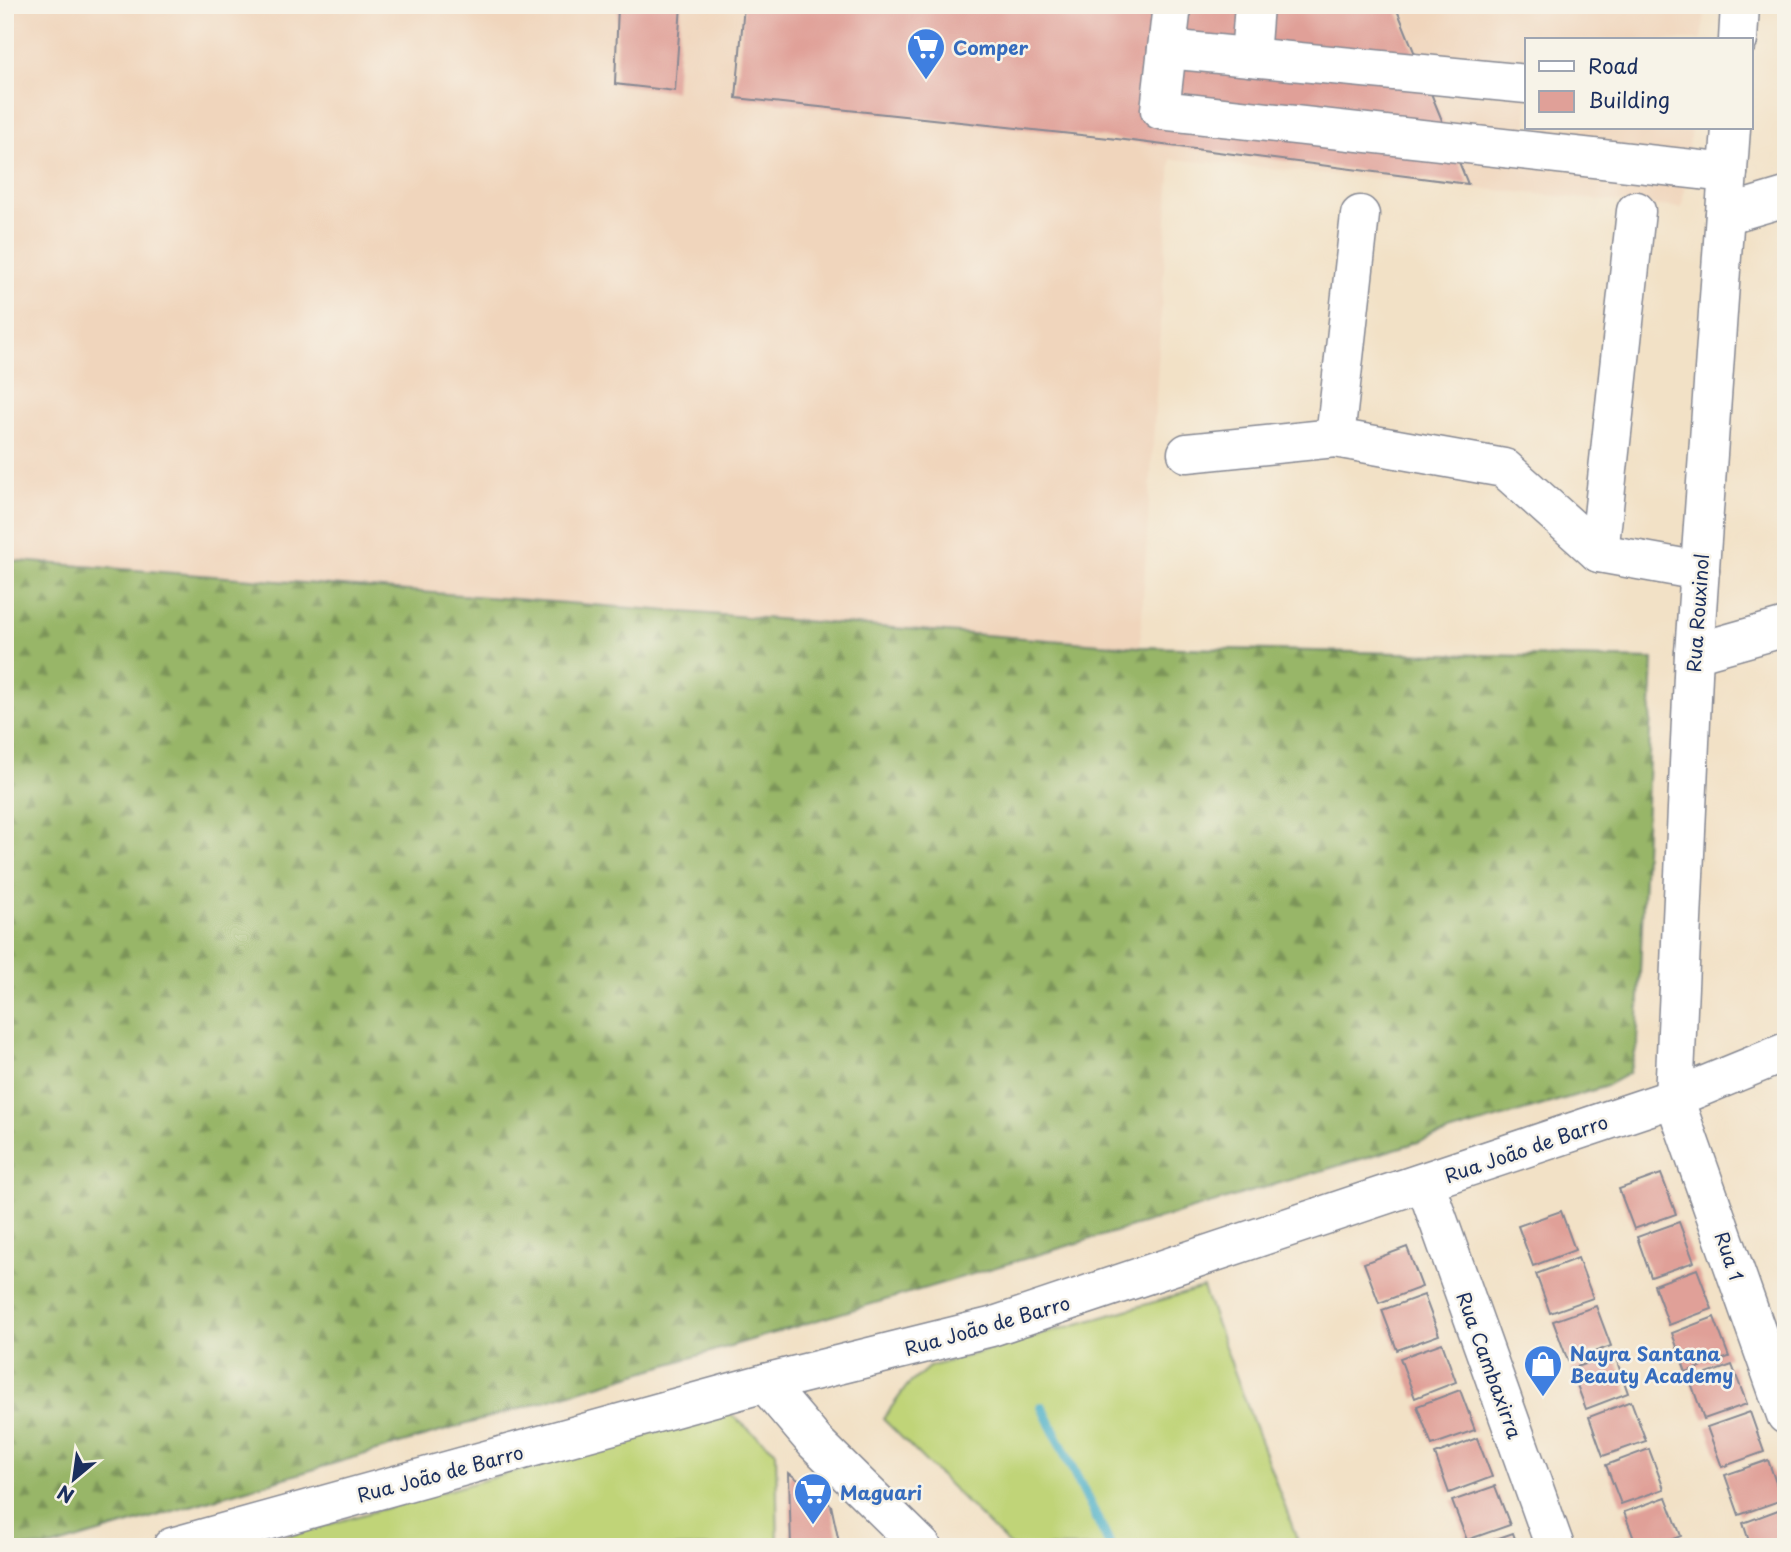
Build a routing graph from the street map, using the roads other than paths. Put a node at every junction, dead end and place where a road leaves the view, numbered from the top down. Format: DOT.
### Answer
graph roads {
  1 [pos="1172,5"];
  2 [pos="1254,5"];
  3 [pos="1740,5"];
  4 [pos="1738,38"];
  5 [pos="1167,49"];
  6 [pos="1250,57"];
  7 [pos="1525,84"];
  8 [pos="1731,130"];
  9 [pos="1728,173"];
  10 [pos="1786,197"];
  11 [pos="1636,211"];
  12 [pos="1360,215"];
  13 [pos="1725,215"];
  14 [pos="1335,438"];
  15 [pos="1187,453"];
  16 [pos="1599,553"];
  17 [pos="1700,570"];
  18 [pos="1786,627"];
  19 [pos="1694,653"];
  20 [pos="1786,1052"];
  21 [pos="1674,1098"];
  22 [pos="1425,1183"];
  23 [pos="765,1383"];
  24 [pos="1786,1415"];
  25 [pos="173,1547"];
  26 [pos="922,1547"];
  27 [pos="1555,1547"];
  1 -- 5 [label="street"];
  2 -- 6 [label="street"];
  3 -- 4 [label="street"];
  5 -- 6 [label="street"];
  5 -- 9 [label="street"];
  6 -- 7 [label="street"];
  8 -- 9 [label="street, Rua Rouxinol"];
  9 -- 13 [label="street, Rua Rouxinol"];
  10 -- 13 [label="street"];
  11 -- 16 [label="street"];
  12 -- 14 [label="street"];
  13 -- 17 [label="street, Rua Rouxinol"];
  14 -- 15 [label="street"];
  14 -- 16 [label="street"];
  16 -- 17 [label="street"];
  17 -- 19 [label="street, Rua Rouxinol"];
  18 -- 19 [label="street"];
  19 -- 21 [label="street, Rua Rouxinol"];
  20 -- 21 [label="street, Rua João de Barro"];
  21 -- 22 [label="street, Rua João de Barro"];
  21 -- 24 [label="street, Rua 1"];
  22 -- 23 [label="street, Rua João de Barro"];
  22 -- 27 [label="street, Rua Cambaxirra"];
  23 -- 25 [label="street, Rua João de Barro"];
  23 -- 26 [label="street"];
}
